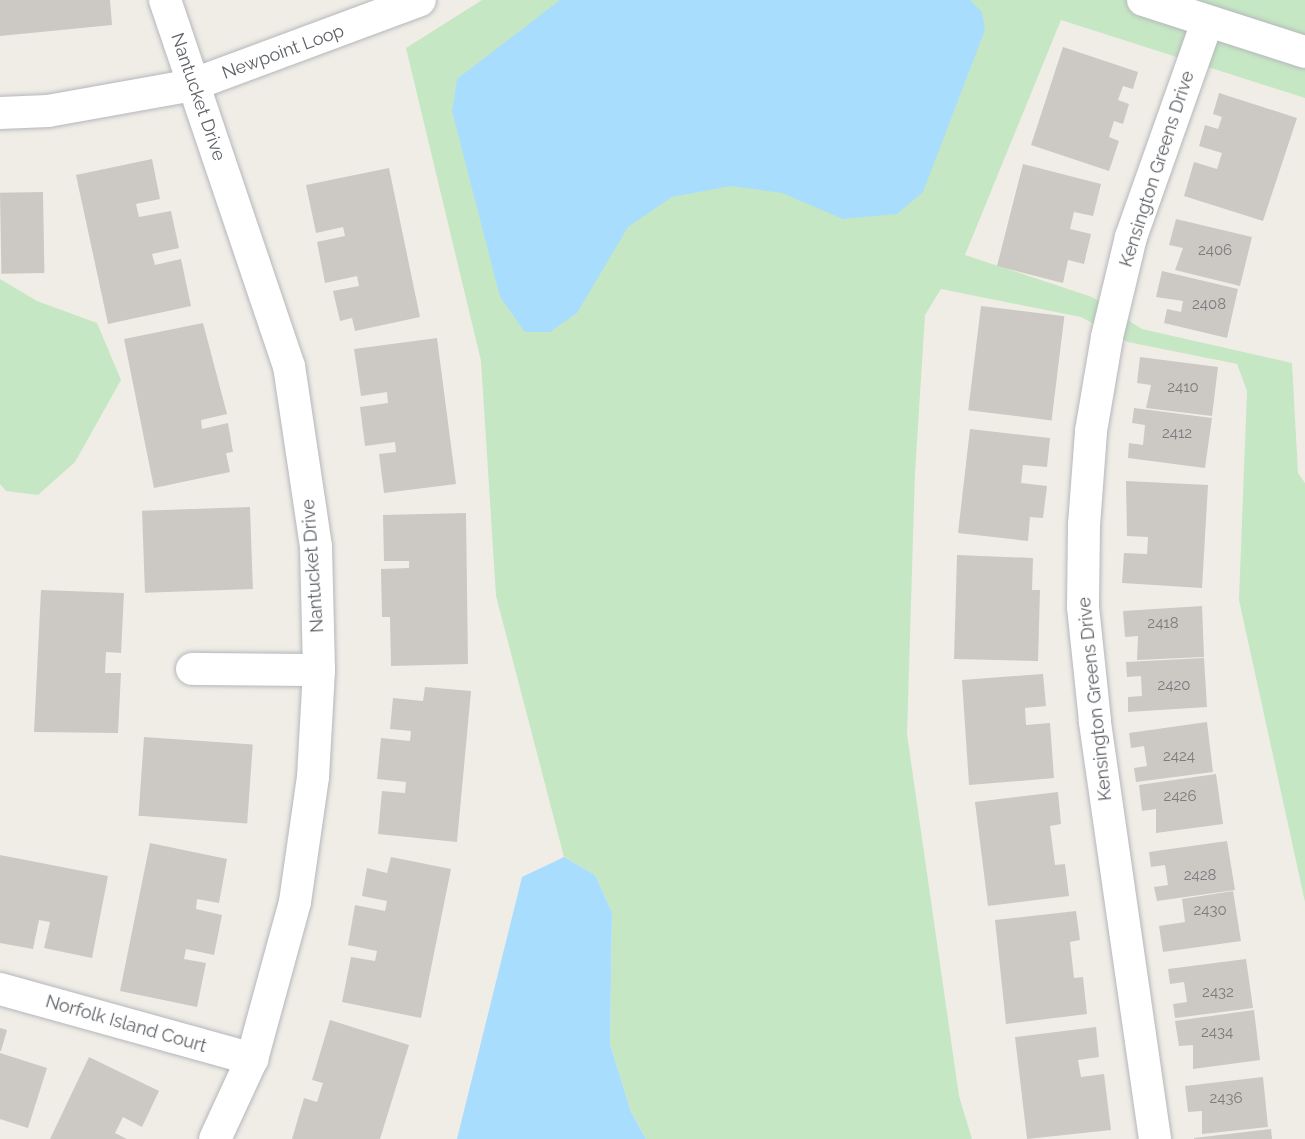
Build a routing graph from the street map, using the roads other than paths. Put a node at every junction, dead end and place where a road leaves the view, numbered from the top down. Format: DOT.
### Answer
graph roads {
  1 [pos="165,0"];
  2 [pos="420,0"];
  3 [pos="1143,0"];
  4 [pos="1207,22"];
  5 [pos="1305,52"];
  6 [pos="192,85"];
  7 [pos="0,113"];
  8 [pos="192,669"];
  9 [pos="319,670"];
  10 [pos="0,989"];
  11 [pos="252,1059"];
  12 [pos="215,1139"];
  13 [pos="1155,1139"];
  1 -- 6 [label="street, Nantucket Drive"];
  2 -- 6 [label="street, Newpoint Loop"];
  3 -- 4 [label="street"];
  4 -- 5 [label="street"];
  4 -- 13 [label="street, Kensington Greens Drive"];
  6 -- 7 [label="street, Newpoint Loop"];
  6 -- 9 [label="street, Nantucket Drive"];
  8 -- 9 [label="street"];
  9 -- 11 [label="street, Nantucket Drive"];
  10 -- 11 [label="street, Norfolk Island Court"];
  11 -- 12 [label="street, Nantucket Drive"];
}
